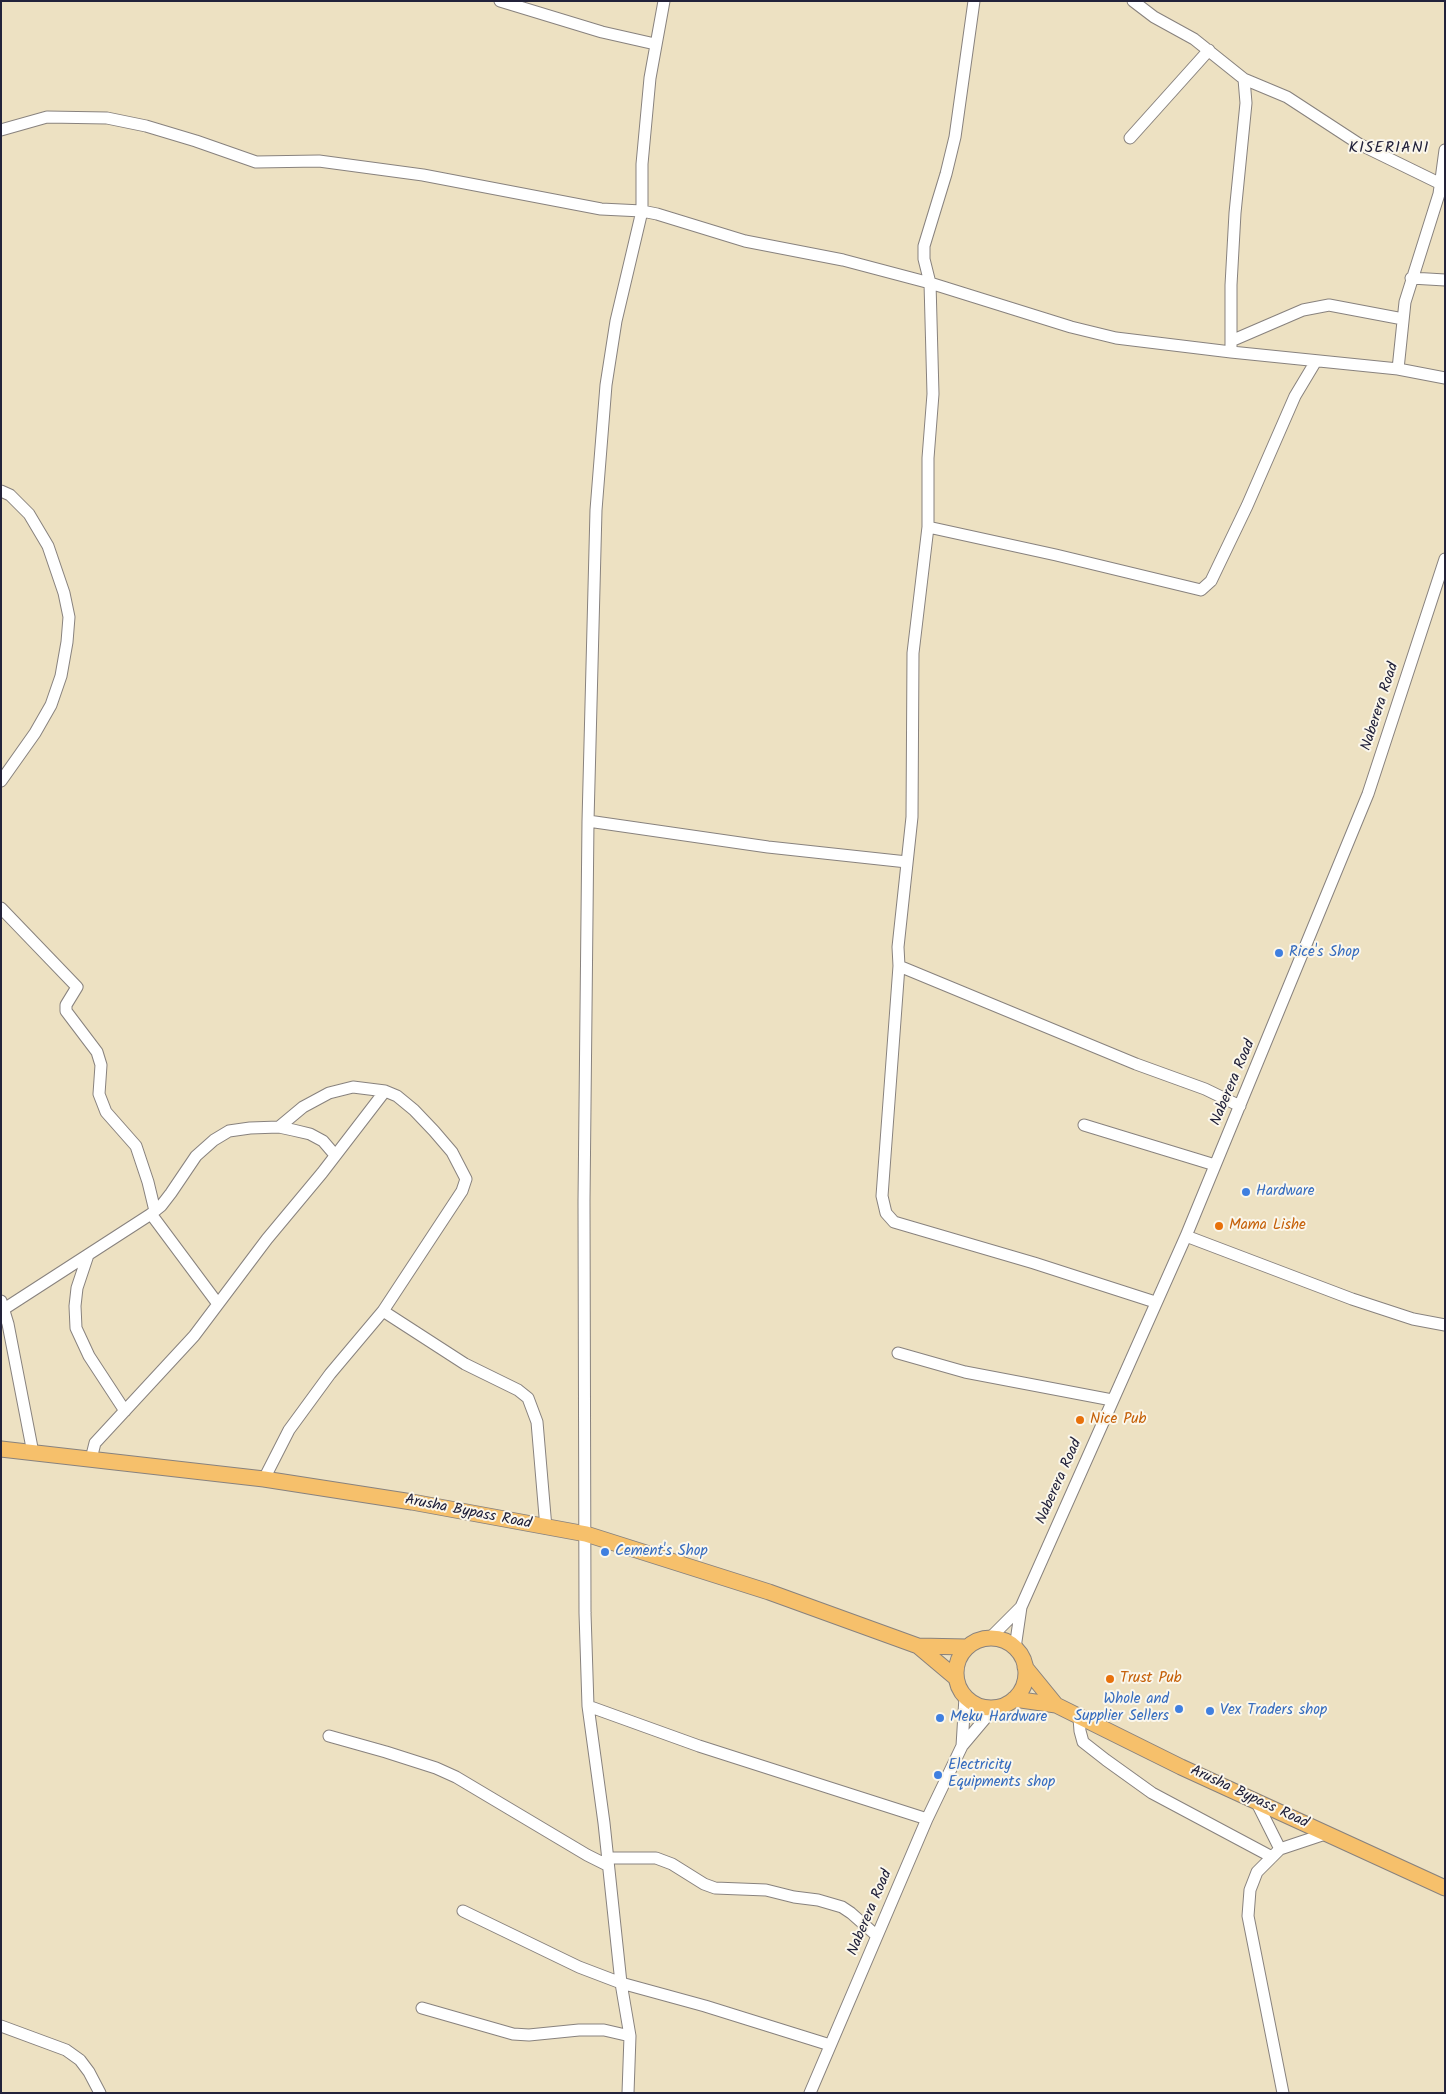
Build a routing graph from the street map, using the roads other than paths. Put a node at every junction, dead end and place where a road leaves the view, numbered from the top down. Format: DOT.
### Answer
graph roads {
  1 [pos="500,1"];
  2 [pos="664,1"];
  3 [pos="974,1"];
  4 [pos="1133,1"];
  5 [pos="655,44"];
  6 [pos="1209,50"];
  7 [pos="1244,79"];
  8 [pos="1,130"];
  9 [pos="1130,138"];
  10 [pos="1445,150"];
  11 [pos="1441,184"];
  12 [pos="642,210"];
  13 [pos="1411,278"];
  14 [pos="1445,280"];
  15 [pos="930,284"];
  16 [pos="1403,320"];
  17 [pos="1231,347"];
  18 [pos="1316,361"];
  19 [pos="1398,369"];
  20 [pos="1445,378"];
  21 [pos="1,490"];
  22 [pos="928,527"];
  23 [pos="1445,559"];
  24 [pos="1,781"];
  25 [pos="588,821"];
  26 [pos="907,862"];
  27 [pos="1,908"];
  28 [pos="899,966"];
  29 [pos="385,1091"];
  30 [pos="1240,1106"];
  31 [pos="1084,1125"];
  32 [pos="279,1127"];
  33 [pos="335,1155"];
  34 [pos="1215,1165"];
  35 [pos="153,1212"];
  36 [pos="1186,1236"];
  37 [pos="88,1255"];
  38 [pos="1155,1302"];
  39 [pos="218,1304"];
  40 [pos="2,1305"];
  41 [pos="383,1312"];
  42 [pos="1445,1325"];
  43 [pos="898,1354"];
  44 [pos="1112,1400"];
  45 [pos="125,1411"];
  46 [pos="1,1449"];
  47 [pos="33,1452"];
  48 [pos="91,1459"];
  49 [pos="264,1479"];
  50 [pos="546,1528"];
  51 [pos="586,1534"];
  52 [pos="1021,1607"];
  53 [pos="990,1638"];
  54 [pos="918,1646"];
  55 [pos="968,1646"];
  56 [pos="1015,1648"];
  57 [pos="1025,1666"];
  58 [pos="956,1678"];
  59 [pos="965,1697"];
  60 [pos="1014,1699"];
  61 [pos="1056,1705"];
  62 [pos="588,1706"];
  63 [pos="994,1708"];
  64 [pos="1079,1718"];
  65 [pos="329,1736"];
  66 [pos="962,1746"];
  67 [pos="1255,1800"];
  68 [pos="927,1819"];
  69 [pos="1325,1834"];
  70 [pos="1276,1853"];
  71 [pos="607,1861"];
  72 [pos="1445,1888"];
  73 [pos="463,1912"];
  74 [pos="877,1936"];
  75 [pos="621,1983"];
  76 [pos="422,2008"];
  77 [pos="1,2026"];
  78 [pos="630,2036"];
  79 [pos="830,2045"];
  80 [pos="100,2093"];
  81 [pos="628,2093"];
  82 [pos="810,2093"];
  83 [pos="1283,2093"];
  1 -- 5 [label="street"];
  2 -- 5 [label="street"];
  3 -- 15 [label="street"];
  4 -- 6 [label="street"];
  5 -- 12 [label="street"];
  6 -- 7 [label="street"];
  6 -- 9 [label="street"];
  7 -- 11 [label="street"];
  7 -- 17 [label="street"];
  8 -- 12 [label="street"];
  10 -- 11 [label="street"];
  11 -- 13 [label="street"];
  12 -- 15 [label="street"];
  12 -- 25 [label="street"];
  13 -- 14 [label="street"];
  13 -- 16 [label="street"];
  15 -- 17 [label="street"];
  15 -- 22 [label="street"];
  16 -- 17 [label="street"];
  16 -- 19 [label="street"];
  17 -- 18 [label="street"];
  18 -- 19 [label="street"];
  18 -- 22 [label="street"];
  19 -- 20 [label="street"];
  21 -- 24 [label="street"];
  22 -- 26 [label="street"];
  23 -- 30 [label="street, Naberera Road"];
  25 -- 26 [label="street"];
  25 -- 51 [label="street"];
  26 -- 28 [label="street"];
  27 -- 35 [label="street"];
  28 -- 30 [label="street"];
  28 -- 38 [label="street"];
  29 -- 32 [label="street"];
  29 -- 33 [label="street"];
  29 -- 41 [label="street"];
  30 -- 34 [label="street, Naberera Road"];
  31 -- 34 [label="street"];
  32 -- 33 [label="street"];
  32 -- 35 [label="street"];
  33 -- 39 [label="street"];
  34 -- 36 [label="street, Naberera Road"];
  35 -- 37 [label="street"];
  35 -- 39 [label="street"];
  36 -- 38 [label="street, Naberera Road"];
  36 -- 42 [label="street"];
  37 -- 40 [label="street"];
  37 -- 45 [label="street"];
  38 -- 44 [label="street, Naberera Road"];
  39 -- 45 [label="street"];
  40 -- 47 [label="street"];
  41 -- 49 [label="street"];
  41 -- 50 [label="street"];
  43 -- 44 [label="street"];
  44 -- 52 [label="street, Naberera Road"];
  45 -- 48 [label="street"];
  46 -- 47 [label="main road, Arusha Bypass Road"];
  47 -- 48 [label="main road, Arusha Bypass Road"];
  48 -- 49 [label="main road, Arusha Bypass Road"];
  49 -- 50 [label="main road, Arusha Bypass Road"];
  50 -- 51 [label="main road, Arusha Bypass Road"];
  51 -- 54 [label="main road, Arusha Bypass Road"];
  51 -- 62 [label="street"];
  52 -- 53 [label="street, Naberera Road"];
  52 -- 56 [label="street, Naberera Road"];
  53 -- 55 [label="main road, Arusha Bypass Road"];
  53 -- 56 [label="main road"];
  54 -- 55 [label="main road, Arusha Bypass Road"];
  54 -- 58 [label="main road, Arusha Bypass Road"];
  55 -- 58 [label="main road"];
  56 -- 57 [label="main road, Arusha Bypass Road"];
  57 -- 60 [label="main road"];
  57 -- 61 [label="main road, Arusha Bypass Road"];
  58 -- 59 [label="main road, Arusha Bypass Road"];
  59 -- 63 [label="main road"];
  59 -- 66 [label="street, Naberera Road"];
  60 -- 61 [label="main road, Arusha Bypass Road"];
  60 -- 63 [label="main road"];
  61 -- 64 [label="main road, Arusha Bypass Road"];
  62 -- 68 [label="street"];
  62 -- 71 [label="street"];
  63 -- 66 [label="street, Naberera Road"];
  64 -- 67 [label="main road, Arusha Bypass Road"];
  64 -- 70 [label="street"];
  65 -- 71 [label="street"];
  66 -- 68 [label="street, Naberera Road"];
  67 -- 69 [label="main road, Arusha Bypass Road"];
  67 -- 70 [label="street"];
  68 -- 74 [label="street, Naberera Road"];
  69 -- 70 [label="street"];
  69 -- 72 [label="main road, Arusha Bypass Road"];
  70 -- 83 [label="street"];
  71 -- 74 [label="street"];
  71 -- 75 [label="street"];
  73 -- 75 [label="street"];
  74 -- 79 [label="street, Naberera Road"];
  75 -- 78 [label="street"];
  75 -- 79 [label="street"];
  76 -- 78 [label="street"];
  77 -- 80 [label="street"];
  78 -- 81 [label="street"];
  79 -- 82 [label="street, Naberera Road"];
}
